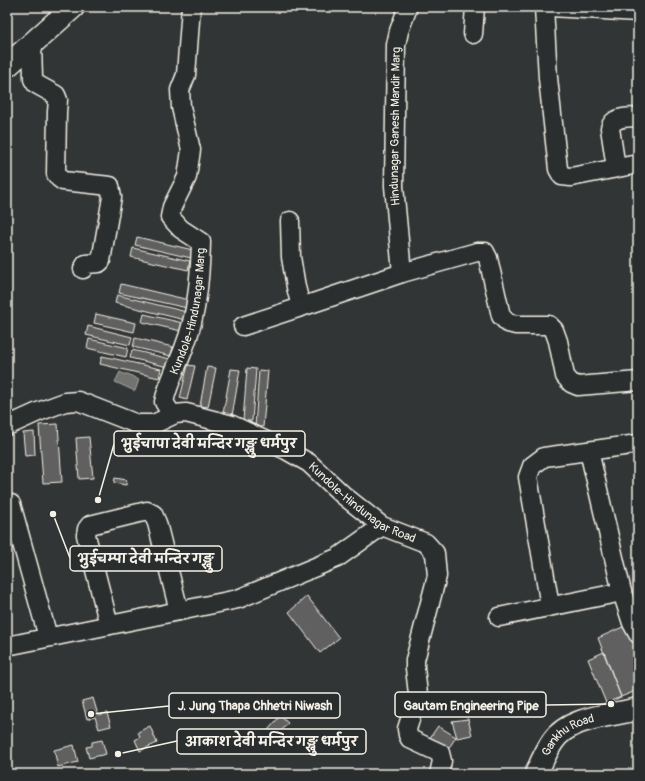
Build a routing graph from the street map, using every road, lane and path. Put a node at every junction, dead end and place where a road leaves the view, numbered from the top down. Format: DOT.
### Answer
graph roads {
  1 [pos="73,7"];
  2 [pos="191,7"];
  3 [pos="408,7"];
  4 [pos="475,7"];
  5 [pos="544,7"];
  6 [pos="551,7"];
  7 [pos="638,12"];
  8 [pos="472,34"];
  9 [pos="32,44"];
  10 [pos="7,66"];
  11 [pos="638,117"];
  12 [pos="638,164"];
  13 [pos="616,168"];
  14 [pos="290,221"];
  15 [pos="83,269"];
  16 [pos="402,273"];
  17 [pos="301,307"];
  18 [pos="243,326"];
  19 [pos="638,381"];
  20 [pos="172,415"];
  21 [pos="7,426"];
  22 [pos="638,444"];
  23 [pos="588,450"];
  24 [pos="11,504"];
  25 [pos="382,526"];
  26 [pos="622,592"];
  27 [pos="550,606"];
  28 [pos="179,611"];
  29 [pos="499,617"];
  30 [pos="109,625"];
  31 [pos="638,634"];
  32 [pos="48,638"];
  33 [pos="7,646"];
  34 [pos="638,709"];
  35 [pos="439,774"];
  36 [pos="536,774"];
  1 -- 9 [label="main road"];
  2 -- 20 [label="street, Kundole-Hindunagar Marg"];
  3 -- 16 [label="street, Hindunagar Ganesh Mandir Marg"];
  4 -- 8 [label="street"];
  5 -- 13 [label="street"];
  6 -- 7 [label="street"];
  9 -- 10 [label="main road"];
  9 -- 15 [label="street"];
  11 -- 13 [label="street"];
  12 -- 13 [label="street"];
  14 -- 17 [label="street"];
  16 -- 17 [label="street"];
  16 -- 19 [label="street"];
  17 -- 18 [label="street"];
  20 -- 21 [label="street"];
  20 -- 25 [label="street, Kundole-Hindunagar Road"];
  22 -- 23 [label="street"];
  23 -- 26 [label="street"];
  23 -- 27 [label="street"];
  24 -- 32 [label="street"];
  25 -- 28 [label="street"];
  25 -- 35 [label="street, Kundole-Hindunagar Road"];
  26 -- 27 [label="street"];
  26 -- 31 [label="street"];
  27 -- 29 [label="street"];
  28 -- 30 [label="street"];
  28 -- 30 [label="street"];
  30 -- 32 [label="street"];
  32 -- 33 [label="street"];
  34 -- 36 [label="main road, Gankhu Road"];
}
